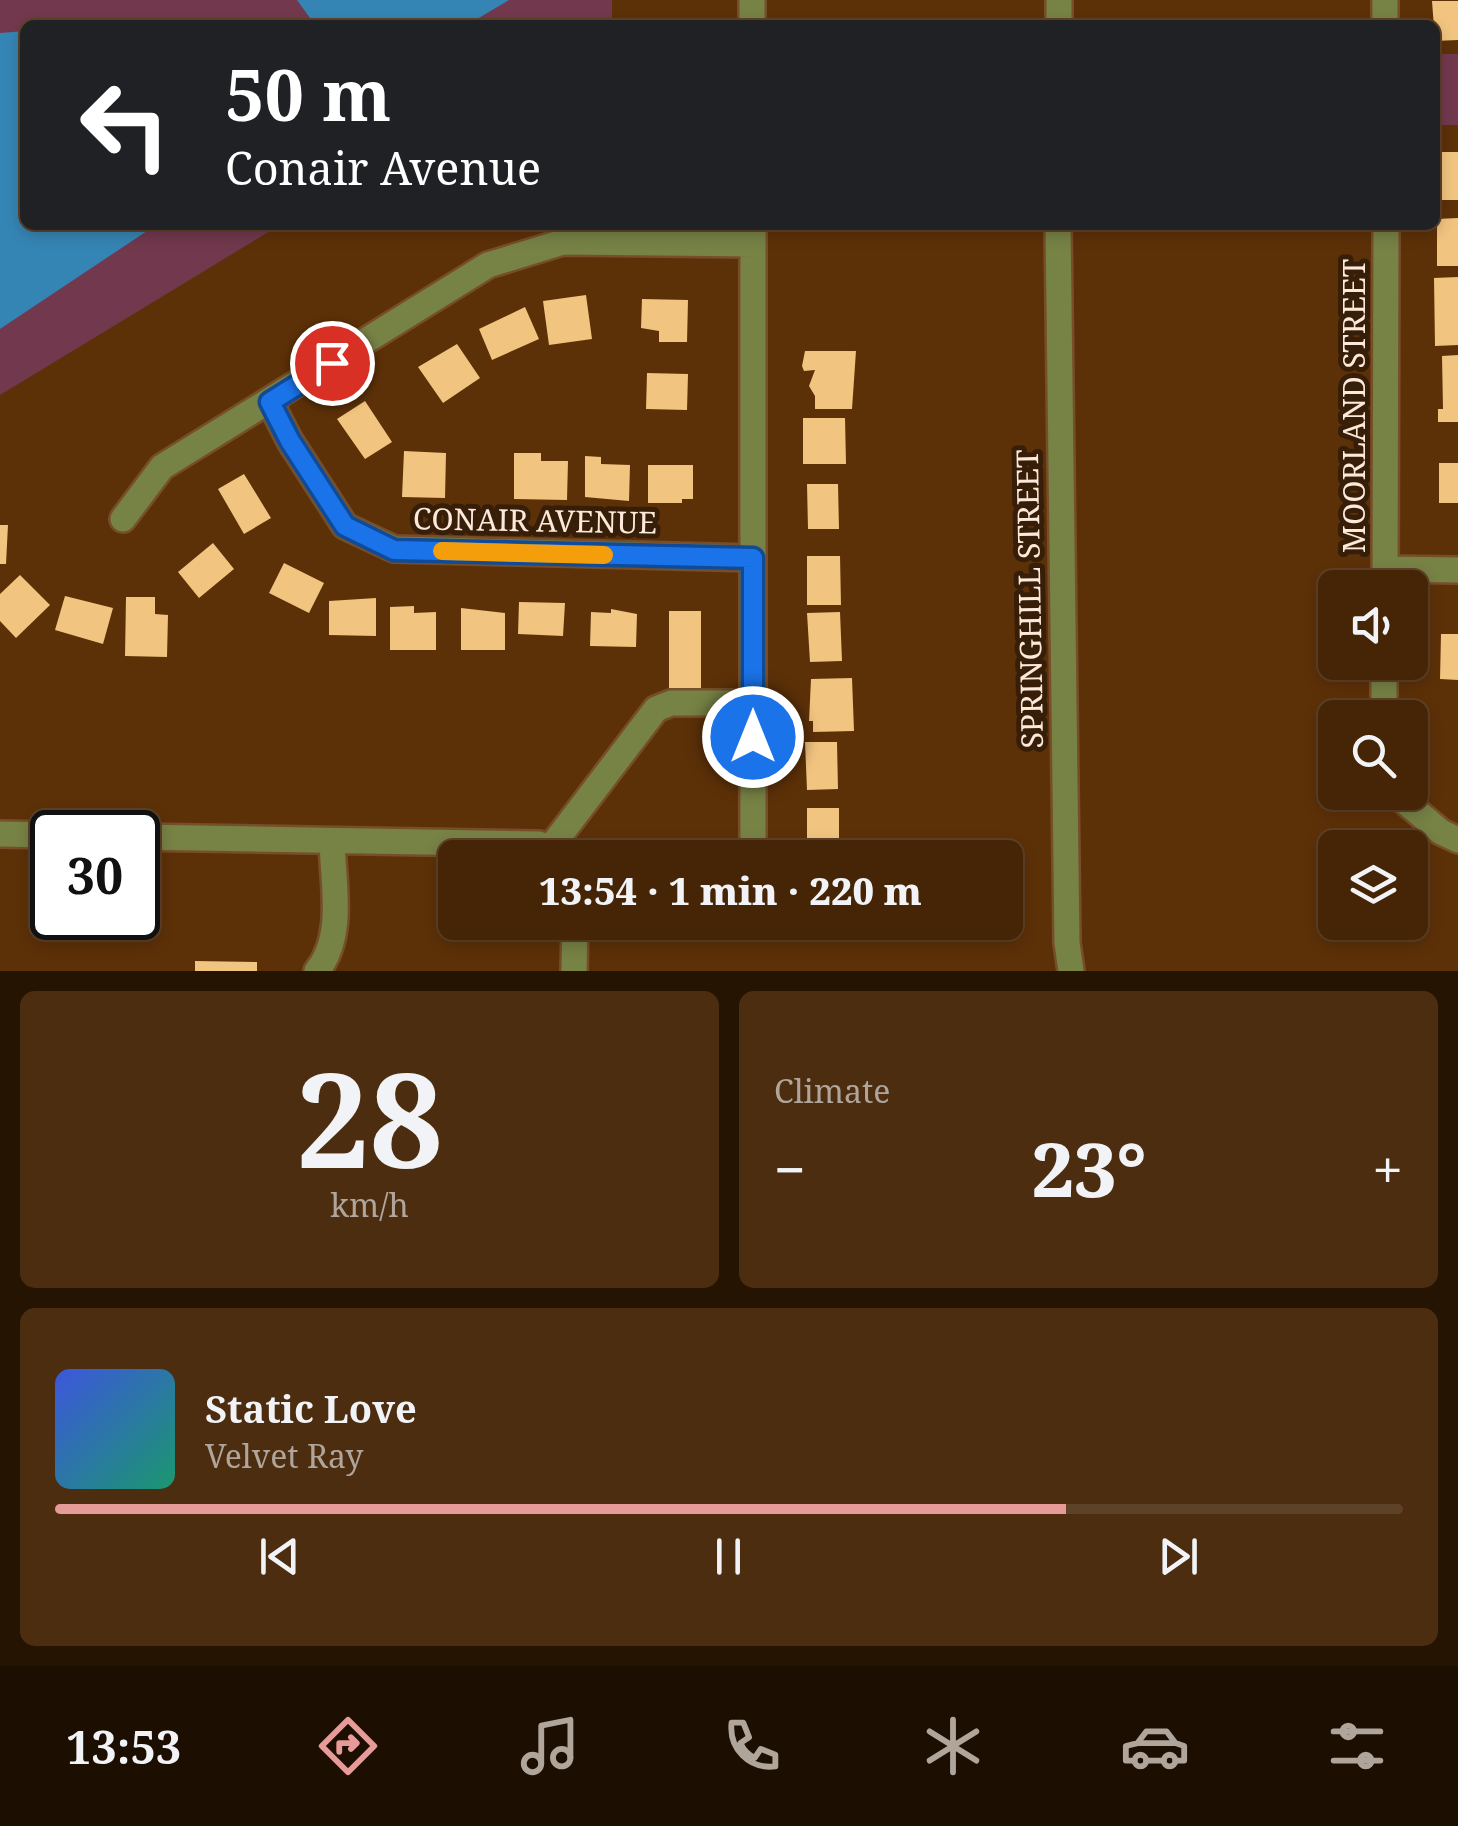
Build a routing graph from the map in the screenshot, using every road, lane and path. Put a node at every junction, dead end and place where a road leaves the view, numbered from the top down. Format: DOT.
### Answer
graph roads {
  1 [pos="1058,230"];
  2 [pos="1386,230"];
  3 [pos="753,234"];
  4 [pos="270,402"];
  5 [pos="123,520"];
  6 [pos="753,558"];
  7 [pos="1385,570"];
  8 [pos="1458,570"];
  9 [pos="1428,573"];
  10 [pos="753,703"];
  11 [pos="1416,810"];
  12 [pos="0,834"];
  13 [pos="30,835"];
  14 [pos="1450,836"];
  15 [pos="160,838"];
  16 [pos="753,839"];
  17 [pos="566,840"];
  18 [pos="332,842"];
  19 [pos="438,847"];
  20 [pos="574,940"];
  21 [pos="317,971"];
  22 [pos="574,971"];
  23 [pos="1071,971"];
  1 -- 23 [label="street, SPRINGHILL STREET"];
  2 -- 7 [label="street, MOORLAND STREET"];
  3 -- 4 [label="street"];
  3 -- 6 [label="street"];
  4 -- 5 [label="street"];
  4 -- 6 [label="street, CONAIR AVENUE"];
  6 -- 10 [label="street"];
  8 -- 9 [label="street"];
  10 -- 16 [label="street"];
  10 -- 17 [label="street"];
  11 -- 14 [label="street"];
  12 -- 13 [label="street"];
  15 -- 18 [label="street"];
  18 -- 19 [label="street"];
  18 -- 21 [label="street"];
  20 -- 22 [label="street"];
}
